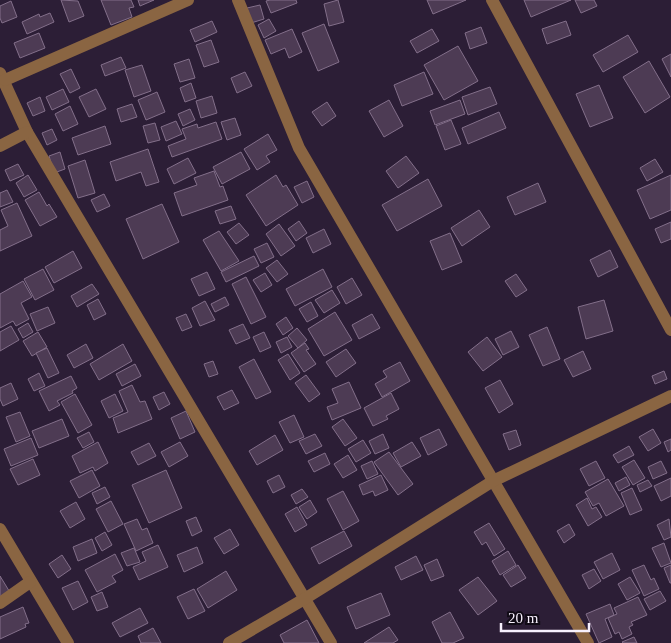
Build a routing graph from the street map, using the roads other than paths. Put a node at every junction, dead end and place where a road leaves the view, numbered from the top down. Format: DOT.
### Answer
graph roads {
  1 [pos="188,0"];
  2 [pos="238,0"];
  3 [pos="492,0"];
  4 [pos="2,77"];
  5 [pos="27,132"];
  6 [pos="0,146"];
  7 [pos="671,330"];
  8 [pos="671,396"];
  9 [pos="493,481"];
  10 [pos="0,528"];
  11 [pos="30,582"];
  12 [pos="306,598"];
  13 [pos="0,603"];
  14 [pos="68,643"];
  15 [pos="229,643"];
  16 [pos="331,643"];
  17 [pos="588,643"];
  1 -- 4 [label="street"];
  2 -- 9 [label="street"];
  3 -- 7 [label="street"];
  4 -- 5 [label="street"];
  5 -- 6 [label="street"];
  5 -- 12 [label="street"];
  8 -- 9 [label="street"];
  9 -- 12 [label="street"];
  9 -- 17 [label="street"];
  10 -- 11 [label="street"];
  11 -- 13 [label="street"];
  11 -- 14 [label="street"];
  12 -- 15 [label="street"];
  12 -- 16 [label="street"];
}
